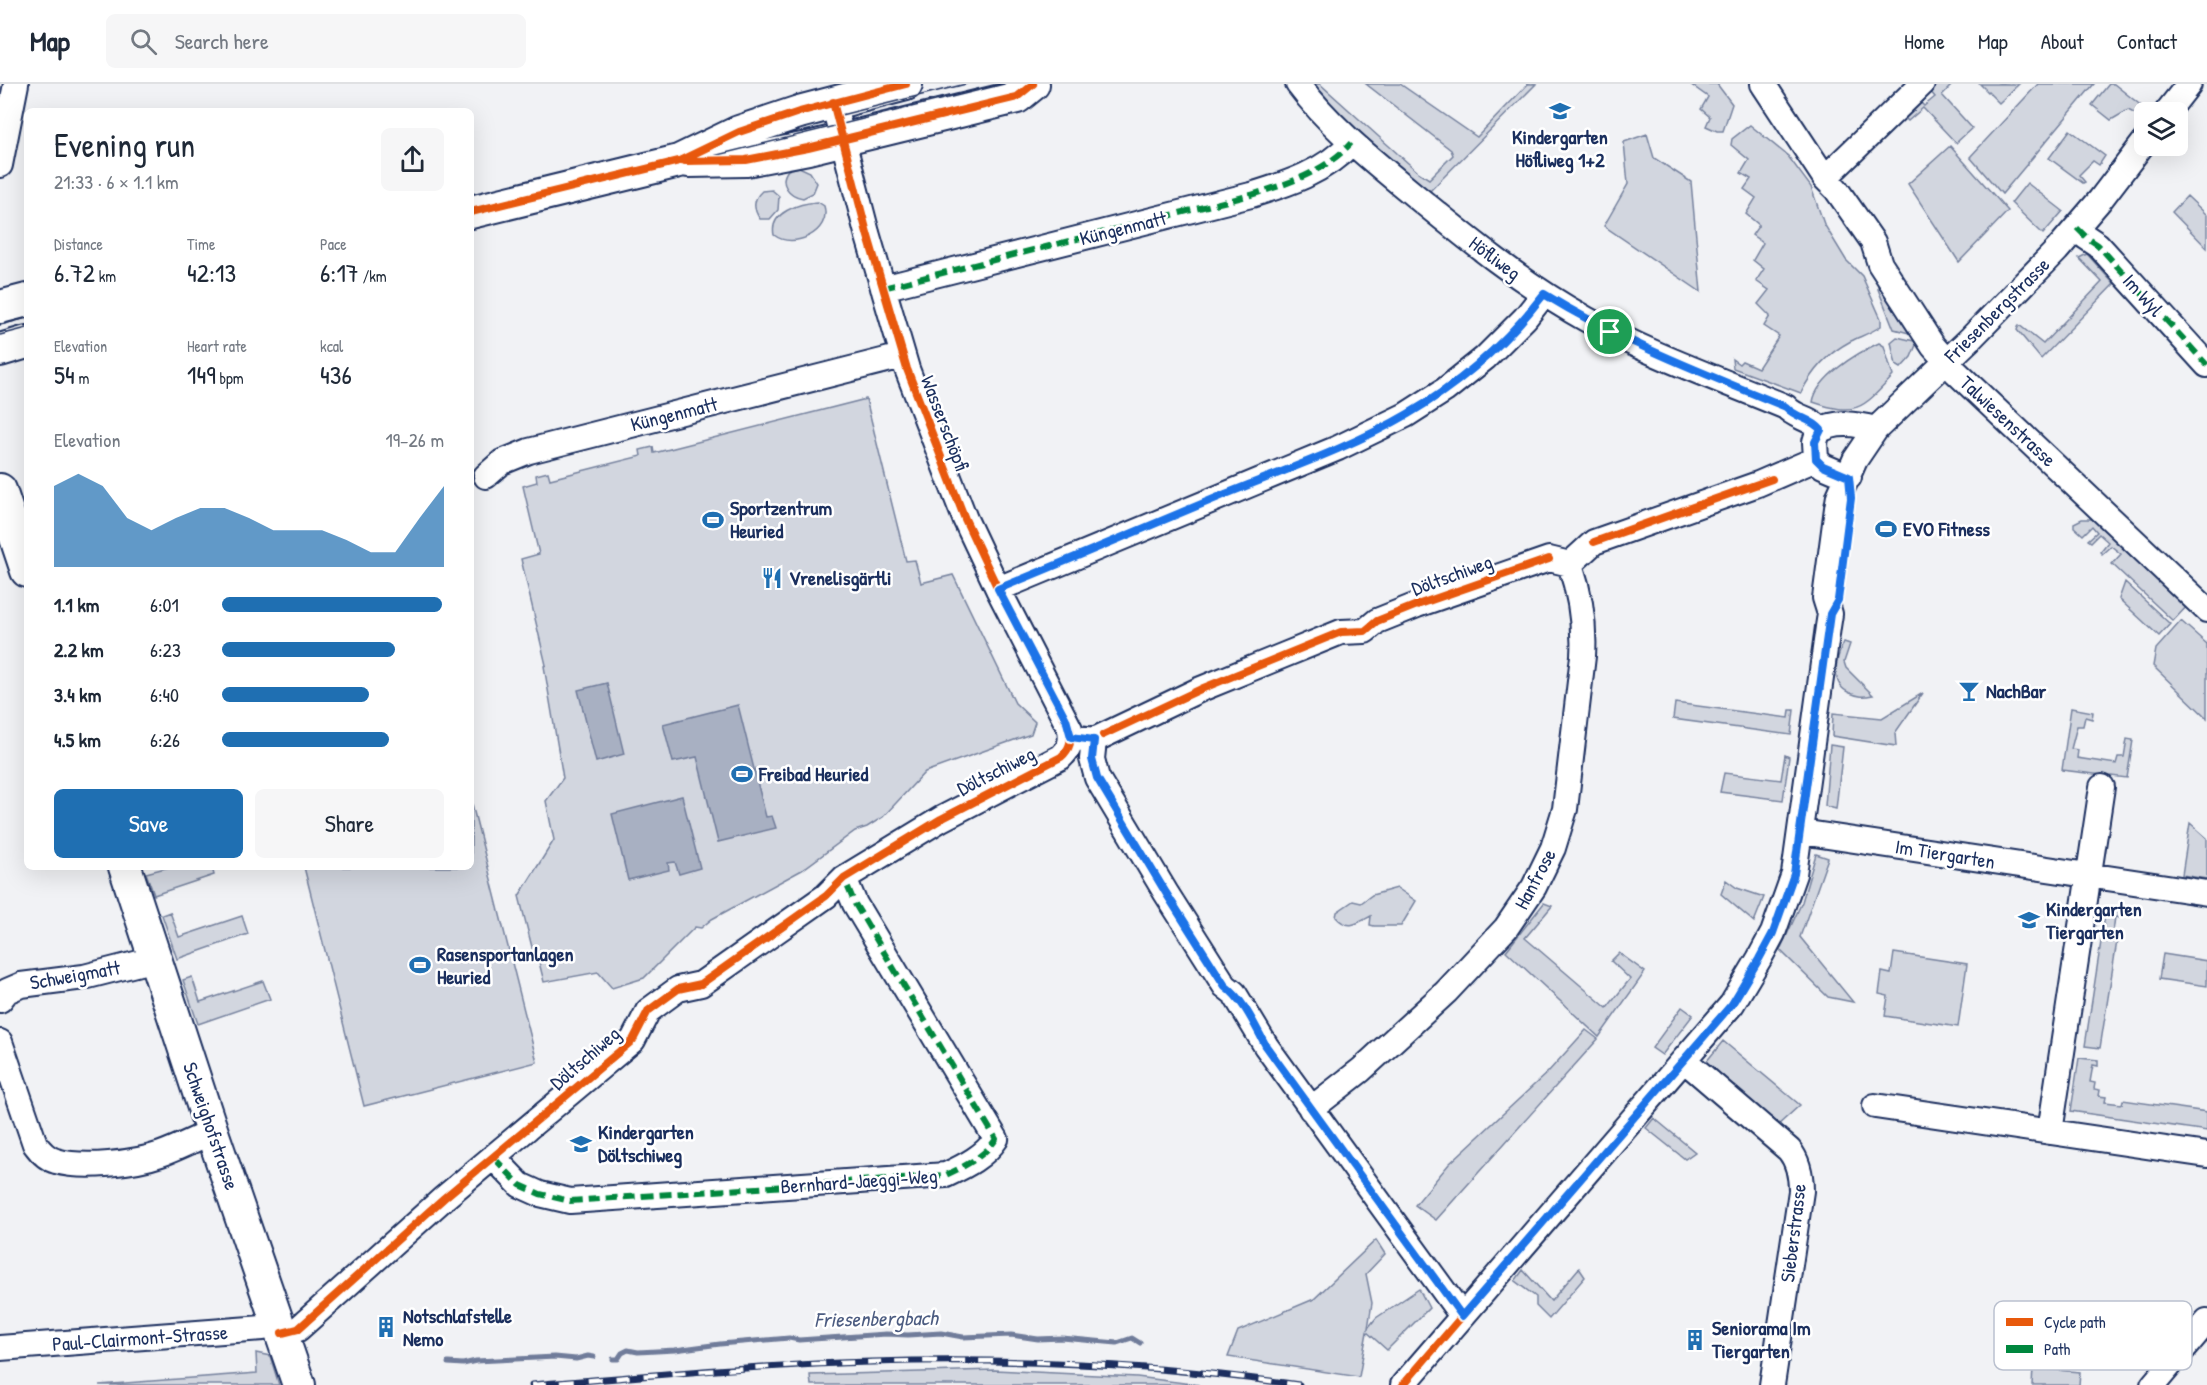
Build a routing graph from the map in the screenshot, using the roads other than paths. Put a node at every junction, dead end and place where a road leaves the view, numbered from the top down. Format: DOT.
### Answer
graph roads {
  1 [pos="906,84"];
  2 [pos="1033,84"];
  3 [pos="1298,84"];
  4 [pos="1763,84"];
  5 [pos="1922,84"];
  6 [pos="2189,84"];
  7 [pos="2196,84"];
  8 [pos="10,93"];
  9 [pos="2207,95"];
  10 [pos="833,102"];
  11 [pos="2175,102"];
  12 [pos="843,140"];
  13 [pos="1351,143"];
  14 [pos="2134,155"];
  15 [pos="679,161"];
  16 [pos="0,165"];
  17 [pos="1825,178"];
  18 [pos="474,211"];
  19 [pos="2077,228"];
  20 [pos="883,288"];
  21 [pos="1544,294"];
  22 [pos="24,301"];
  23 [pos="0,307"];
  24 [pos="24,343"];
  25 [pos="0,350"];
  26 [pos="902,356"];
  27 [pos="1946,360"];
  28 [pos="2207,365"];
  29 [pos="1876,429"];
  30 [pos="1821,430"];
  31 [pos="1816,459"];
  32 [pos="486,476"];
  33 [pos="1849,477"];
  34 [pos="0,490"];
  35 [pos="24,562"];
  36 [pos="1570,564"];
  37 [pos="998,589"];
  38 [pos="2207,610"];
  39 [pos="1090,737"];
  40 [pos="2102,787"];
  41 [pos="1801,832"];
  42 [pos="126,870"];
  43 [pos="2089,875"];
  44 [pos="844,878"];
  45 [pos="2207,893"];
  46 [pos="155,959"];
  47 [pos="0,1000"];
  48 [pos="0,1042"];
  49 [pos="1684,1060"];
  50 [pos="1875,1106"];
  51 [pos="1311,1109"];
  52 [pos="212,1132"];
  53 [pos="2050,1132"];
  54 [pos="2207,1155"];
  55 [pos="494,1158"];
  56 [pos="1462,1316"];
  57 [pos="2207,1321"];
  58 [pos="281,1329"];
  59 [pos="2192,1338"];
  60 [pos="0,1348"];
  61 [pos="2165,1370"];
  62 [pos="299,1385"];
  63 [pos="1403,1385"];
  64 [pos="1772,1385"];
  65 [pos="2152,1385"];
  1 -- 10 [label="main road"];
  2 -- 12 [label="main road"];
  3 -- 13 [label="street, Höfliweg"];
  4 -- 17 [label="street, Talwiesenstrasse"];
  5 -- 17 [label="street"];
  6 -- 11 [label="street"];
  7 -- 9 [label="street"];
  8 -- 16 [label="street"];
  10 -- 12 [label="street, Wasserschöpfi"];
  10 -- 15 [label="main road"];
  12 -- 15 [label="main road"];
  12 -- 20 [label="street, Wasserschöpfi"];
  13 -- 20 [label="street, Küngenmatt"];
  13 -- 21 [label="street, Höfliweg"];
  14 -- 19 [label="street, Friesenbergstrasse"];
  15 -- 18 [label="main road"];
  17 -- 27 [label="street, Talwiesenstrasse"];
  19 -- 27 [label="street, Friesenbergstrasse"];
  19 -- 28 [label="street, Im Wyl"];
  20 -- 26 [label="street, Wasserschöpfi"];
  21 -- 30 [label="street, Höfliweg"];
  21 -- 37 [label="street"];
  22 -- 23 [label="main road"];
  24 -- 25 [label="main road"];
  26 -- 32 [label="street, Küngenmatt"];
  26 -- 37 [label="street, Wasserschöpfi"];
  27 -- 29 [label="street, Friesenbergstrasse"];
  27 -- 38 [label="street, Talwiesenstrasse"];
  29 -- 30 [label="street"];
  29 -- 33 [label="street, Friesenbergstrasse"];
  30 -- 31 [label="street"];
  31 -- 33 [label="street"];
  31 -- 36 [label="street"];
  33 -- 41 [label="street, Friesenbergstrasse"];
  34 -- 35 [label="main road"];
  36 -- 39 [label="street, Döltschiweg"];
  36 -- 51 [label="street, Hanfrose"];
  37 -- 39 [label="street, Wasserschöpfi"];
  39 -- 44 [label="street, Döltschiweg"];
  39 -- 51 [label="street, Wasserschöpfi"];
  40 -- 43 [label="street"];
  41 -- 43 [label="street, Im Tiergarten"];
  41 -- 49 [label="street, Friesenbergstrasse"];
  42 -- 46 [label="main road, Schweighofstrasse"];
  43 -- 45 [label="street, Im Tiergarten"];
  43 -- 53 [label="street"];
  44 -- 55 [label="street, Döltschiweg"];
  44 -- 55 [label="street, Bernhard-Jaeggi-Weg"];
  46 -- 47 [label="street, Schweigmatt"];
  46 -- 52 [label="main road, Schweighofstrasse"];
  48 -- 52 [label="street"];
  49 -- 56 [label="street, Friesenbergstrasse"];
  49 -- 64 [label="street, Sieberstrasse"];
  50 -- 53 [label="street"];
  51 -- 56 [label="street, Wasserschöpfi"];
  52 -- 58 [label="main road, Schweighofstrasse"];
  53 -- 54 [label="street"];
  55 -- 58 [label="street, Döltschiweg"];
  56 -- 63 [label="street, Friesenbergstrasse"];
  57 -- 59 [label="street"];
  58 -- 60 [label="street, Paul-Clairmont-Strasse"];
  58 -- 62 [label="main road, Schweighofstrasse"];
  61 -- 65 [label="street"];
}
